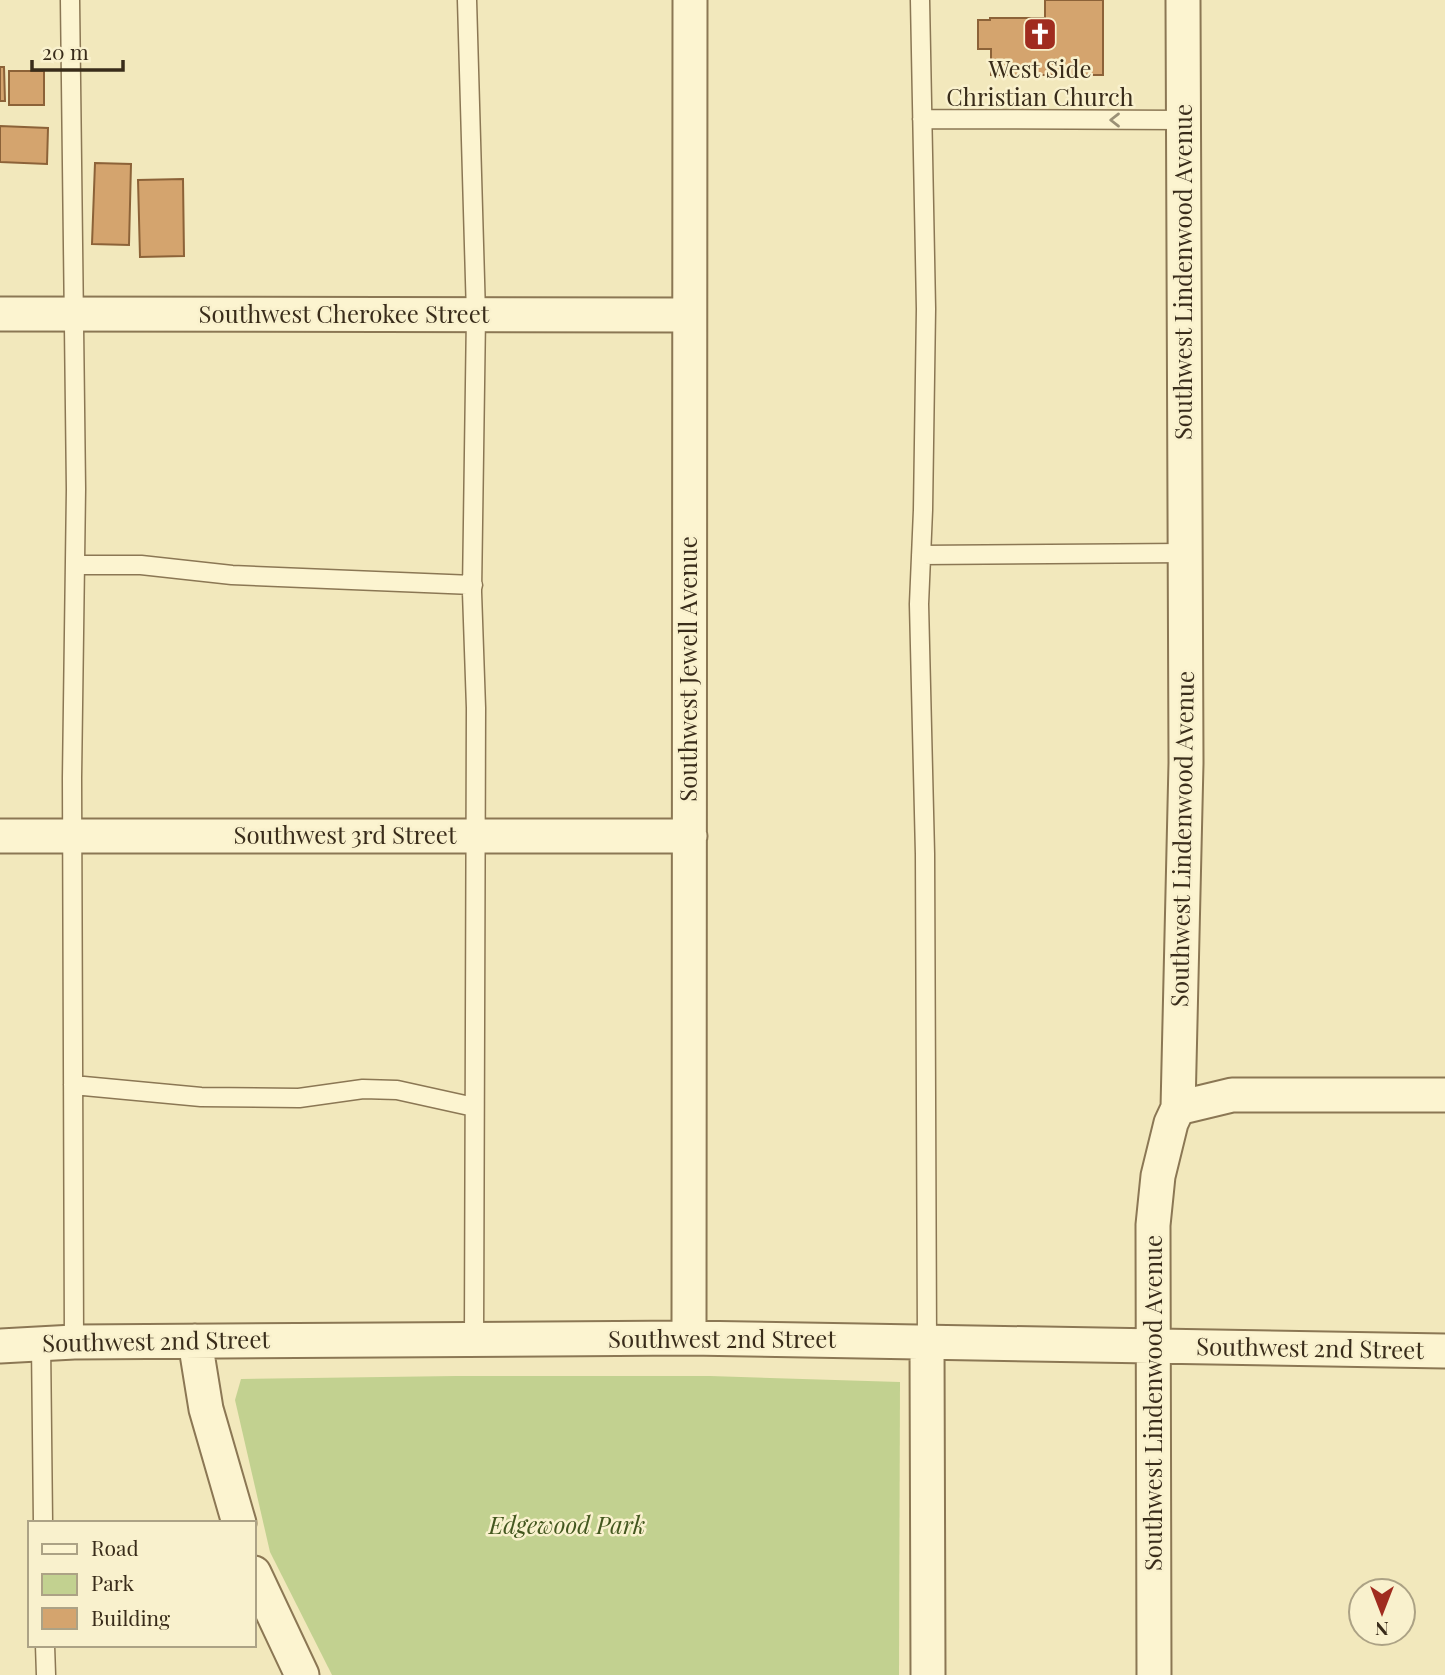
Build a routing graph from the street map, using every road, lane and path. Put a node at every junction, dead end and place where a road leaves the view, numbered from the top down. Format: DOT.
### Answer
graph roads {
  1 [pos="71,0"];
  2 [pos="467,0"];
  3 [pos="690,0"];
  4 [pos="920,0"];
  5 [pos="1183,0"];
  6 [pos="922,120"];
  7 [pos="1184,120"];
  8 [pos="0,314"];
  9 [pos="75,314"];
  10 [pos="475,315"];
  11 [pos="688,315"];
  12 [pos="1185,554"];
  13 [pos="921,555"];
  14 [pos="75,565"];
  15 [pos="473,585"];
  16 [pos="72,835"];
  17 [pos="0,836"];
  18 [pos="475,836"];
  19 [pos="690,836"];
  20 [pos="74,1085"];
  21 [pos="1445,1095"];
  22 [pos="474,1107"];
  23 [pos="1178,1108"];
  24 [pos="689,1338"];
  25 [pos="474,1339"];
  26 [pos="195,1341"];
  27 [pos="74,1342"];
  28 [pos="927,1342"];
  29 [pos="41,1343"];
  30 [pos="0,1346"];
  31 [pos="1155,1346"];
  32 [pos="1445,1351"];
  33 [pos="43,1521"];
  34 [pos="238,1521"];
  35 [pos="256,1577"];
  36 [pos="45,1647"];
  37 [pos="46,1675"];
  38 [pos="302,1675"];
  39 [pos="928,1675"];
  40 [pos="1154,1675"];
  1 -- 9 [label="lane"];
  2 -- 10 [label="lane"];
  3 -- 11 [label="street, Southwest Jewell Avenue"];
  4 -- 6 [label="lane"];
  5 -- 7 [label="street, Southwest Lindenwood Avenue"];
  7 -- 6 [label="lane, one-way"];
  6 -- 13 [label="lane"];
  7 -- 12 [label="street, Southwest Lindenwood Avenue"];
  8 -- 9 [label="street, Southwest Cherokee Street"];
  9 -- 10 [label="street, Southwest Cherokee Street"];
  9 -- 14 [label="lane"];
  10 -- 11 [label="street, Southwest Cherokee Street"];
  10 -- 15 [label="lane"];
  11 -- 19 [label="street, Southwest Jewell Avenue"];
  12 -- 13 [label="lane"];
  12 -- 23 [label="street, Southwest Lindenwood Avenue"];
  13 -- 28 [label="lane"];
  14 -- 15 [label="lane"];
  14 -- 16 [label="lane"];
  15 -- 18 [label="lane"];
  16 -- 17 [label="street, Southwest 3rd Street"];
  16 -- 18 [label="street, Southwest 3rd Street"];
  16 -- 20 [label="lane"];
  18 -- 19 [label="street, Southwest 3rd Street"];
  18 -- 22 [label="lane"];
  19 -- 24 [label="street, Southwest Jewell Avenue"];
  20 -- 22 [label="lane"];
  20 -- 27 [label="lane"];
  21 -- 23 [label="street"];
  22 -- 25 [label="lane"];
  23 -- 31 [label="street, Southwest Lindenwood Avenue"];
  24 -- 25 [label="street, Southwest 2nd Street"];
  24 -- 28 [label="street, Southwest 2nd Street"];
  25 -- 26 [label="street, Southwest 2nd Street"];
  26 -- 27 [label="street, Southwest 2nd Street"];
  26 -- 34 [label="street"];
  27 -- 29 [label="street, Southwest 2nd Street"];
  28 -- 31 [label="street, Southwest 2nd Street"];
  28 -- 39 [label="street"];
  29 -- 30 [label="street, Southwest 2nd Street"];
  29 -- 33 [label="lane"];
  31 -- 32 [label="street, Southwest 2nd Street"];
  31 -- 40 [label="street, Southwest Lindenwood Avenue"];
  35 -- 38 [label="street"];
  36 -- 37 [label="lane"];
}
